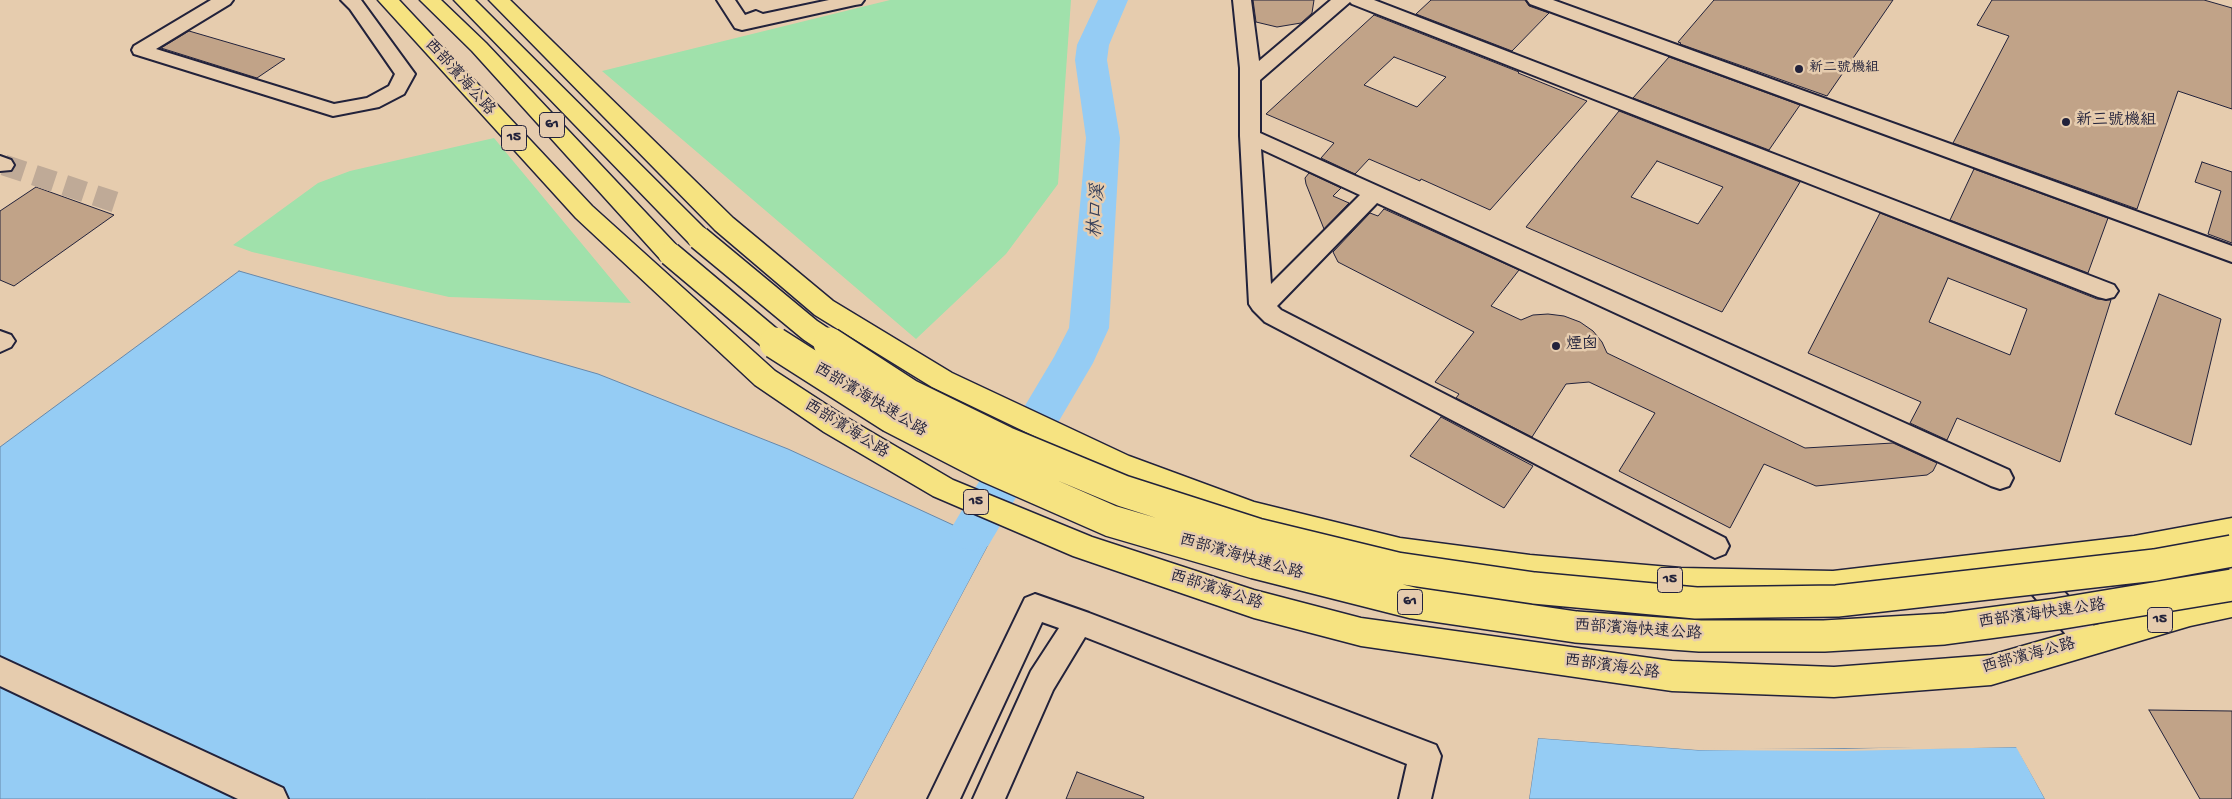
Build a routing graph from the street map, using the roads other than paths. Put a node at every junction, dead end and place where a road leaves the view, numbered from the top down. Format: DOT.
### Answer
graph roads {
  1 [pos="224,0"];
  2 [pos="350,0"];
  3 [pos="388,0"];
  4 [pos="430,0"];
  5 [pos="464,0"];
  6 [pos="499,0"];
  7 [pos="726,0"];
  8 [pos="790,0"];
  9 [pos="855,0"];
  10 [pos="1242,0"];
  11 [pos="1342,0"];
  12 [pos="1358,0"];
  13 [pos="1536,0"];
  14 [pos="742,24"];
  15 [pos="1250,80"];
  16 [pos="1250,136"];
  17 [pos="1374,193"];
  18 [pos="2232,254"];
  19 [pos="2106,290"];
  20 [pos="1264,306"];
  21 [pos="2000,478"];
  22 [pos="2232,531"];
  23 [pos="1715,546"];
  24 [pos="2232,551"];
  25 [pos="2022,562"];
  26 [pos="2232,585"];
  27 [pos="2232,603"];
  28 [pos="1079,622"];
  29 [pos="2089,641"];
  30 [pos="0,671"];
  31 [pos="272,799"];
  32 [pos="944,799"];
  33 [pos="989,799"];
  34 [pos="1415,799"];
  1 -- 2 [label="street"];
  3 -- 29 [label="main road, 西部濱海公路 / 15"];
  4 -- 26 [label="main road, 西部濱海快速公路 / 61, bridge"];
  5 -- 24 [label="main road, 西部濱海快速公路 / 61, bridge"];
  6 -- 25 [label="main road, 15"];
  7 -- 14 [label="street"];
  8 -- 14 [label="street"];
  9 -- 14 [label="street"];
  10 -- 15 [label="street"];
  11 -- 15 [label="street"];
  12 -- 19 [label="street"];
  13 -- 18 [label="street"];
  15 -- 16 [label="street"];
  16 -- 17 [label="street"];
  16 -- 20 [label="street"];
  17 -- 20 [label="street"];
  17 -- 21 [label="street"];
  20 -- 23 [label="street"];
  22 -- 25 [label="main road, 15"];
  25 -- 29 [label="street"];
  27 -- 29 [label="main road, 西部濱海公路 / 15"];
  28 -- 32 [label="street"];
  28 -- 33 [label="street"];
  28 -- 34 [label="street"];
  30 -- 31 [label="street"];
}
